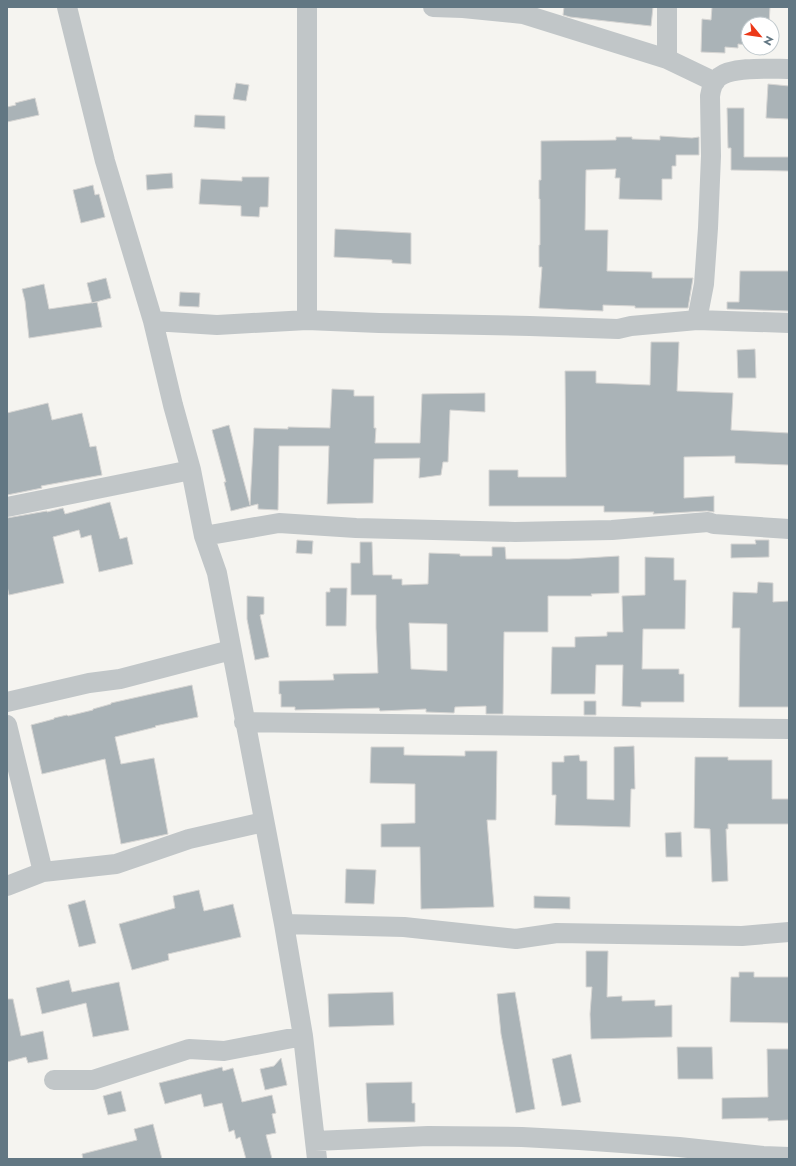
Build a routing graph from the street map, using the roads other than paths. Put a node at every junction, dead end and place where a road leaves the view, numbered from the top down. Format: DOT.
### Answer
graph roads {
  1 [pos="67,7"];
  2 [pos="307,7"];
  3 [pos="434,7"];
  4 [pos="463,7"];
  5 [pos="667,7"];
  6 [pos="667,59"];
  7 [pos="789,69"];
  8 [pos="714,82"];
  9 [pos="307,320"];
  10 [pos="697,320"];
  11 [pos="153,321"];
  12 [pos="789,323"];
  13 [pos="191,470"];
  14 [pos="7,507"];
  15 [pos="789,529"];
  16 [pos="204,536"];
  17 [pos="231,650"];
  18 [pos="7,702"];
  19 [pos="244,722"];
  20 [pos="7,725"];
  21 [pos="789,729"];
  22 [pos="264,822"];
  23 [pos="43,872"];
  24 [pos="7,886"];
  25 [pos="284,924"];
  26 [pos="789,932"];
  27 [pos="303,1036"];
  28 [pos="54,1080"];
  29 [pos="316,1150"];
  30 [pos="616,1151"];
  31 [pos="789,1157"];
  1 -- 11 [label="street"];
  2 -- 9 [label="street"];
  3 -- 4 [label="street"];
  4 -- 6 [label="street"];
  5 -- 6 [label="street"];
  6 -- 8 [label="street"];
  7 -- 8 [label="street"];
  8 -- 10 [label="street"];
  9 -- 10 [label="street"];
  9 -- 11 [label="street"];
  10 -- 12 [label="street"];
  11 -- 13 [label="street"];
  13 -- 14 [label="street"];
  13 -- 16 [label="street"];
  15 -- 16 [label="street"];
  16 -- 17 [label="street"];
  17 -- 18 [label="street"];
  17 -- 19 [label="street"];
  19 -- 21 [label="street"];
  19 -- 22 [label="street"];
  20 -- 23 [label="street"];
  22 -- 23 [label="street"];
  22 -- 25 [label="street"];
  23 -- 24 [label="street"];
  25 -- 26 [label="street"];
  25 -- 27 [label="street"];
  27 -- 28 [label="street"];
  27 -- 29 [label="street"];
  29 -- 30 [label="street"];
  30 -- 31 [label="street"];
}
